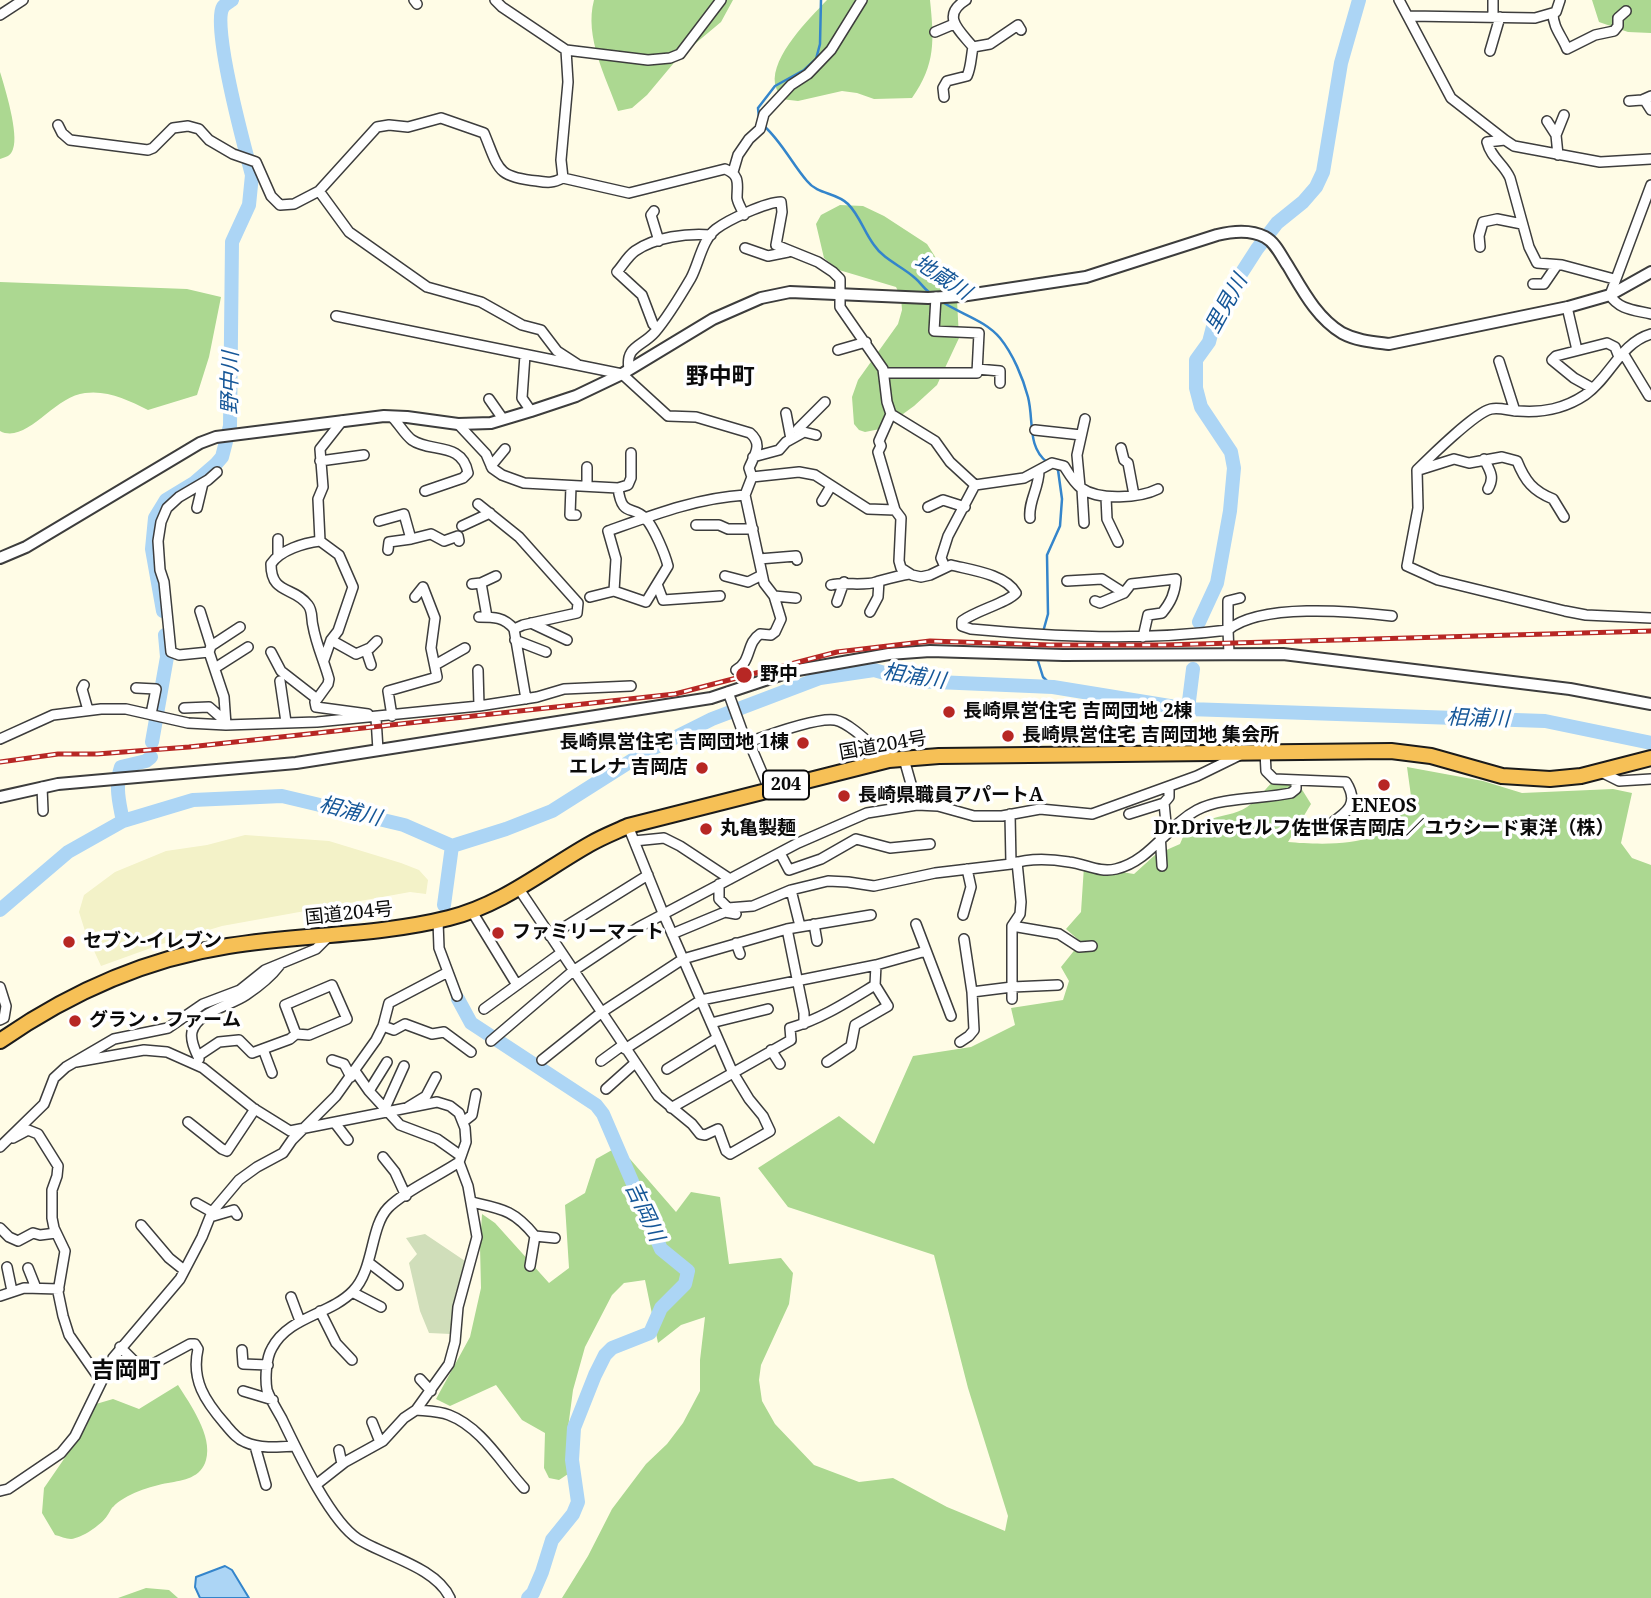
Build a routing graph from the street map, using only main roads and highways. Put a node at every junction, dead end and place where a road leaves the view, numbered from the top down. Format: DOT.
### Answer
graph roads {
  1 [pos="1651,758"];
  2 [pos="0,1041"];
  1 -- 2 [label="highway, 国道204号 / 204"];
}
